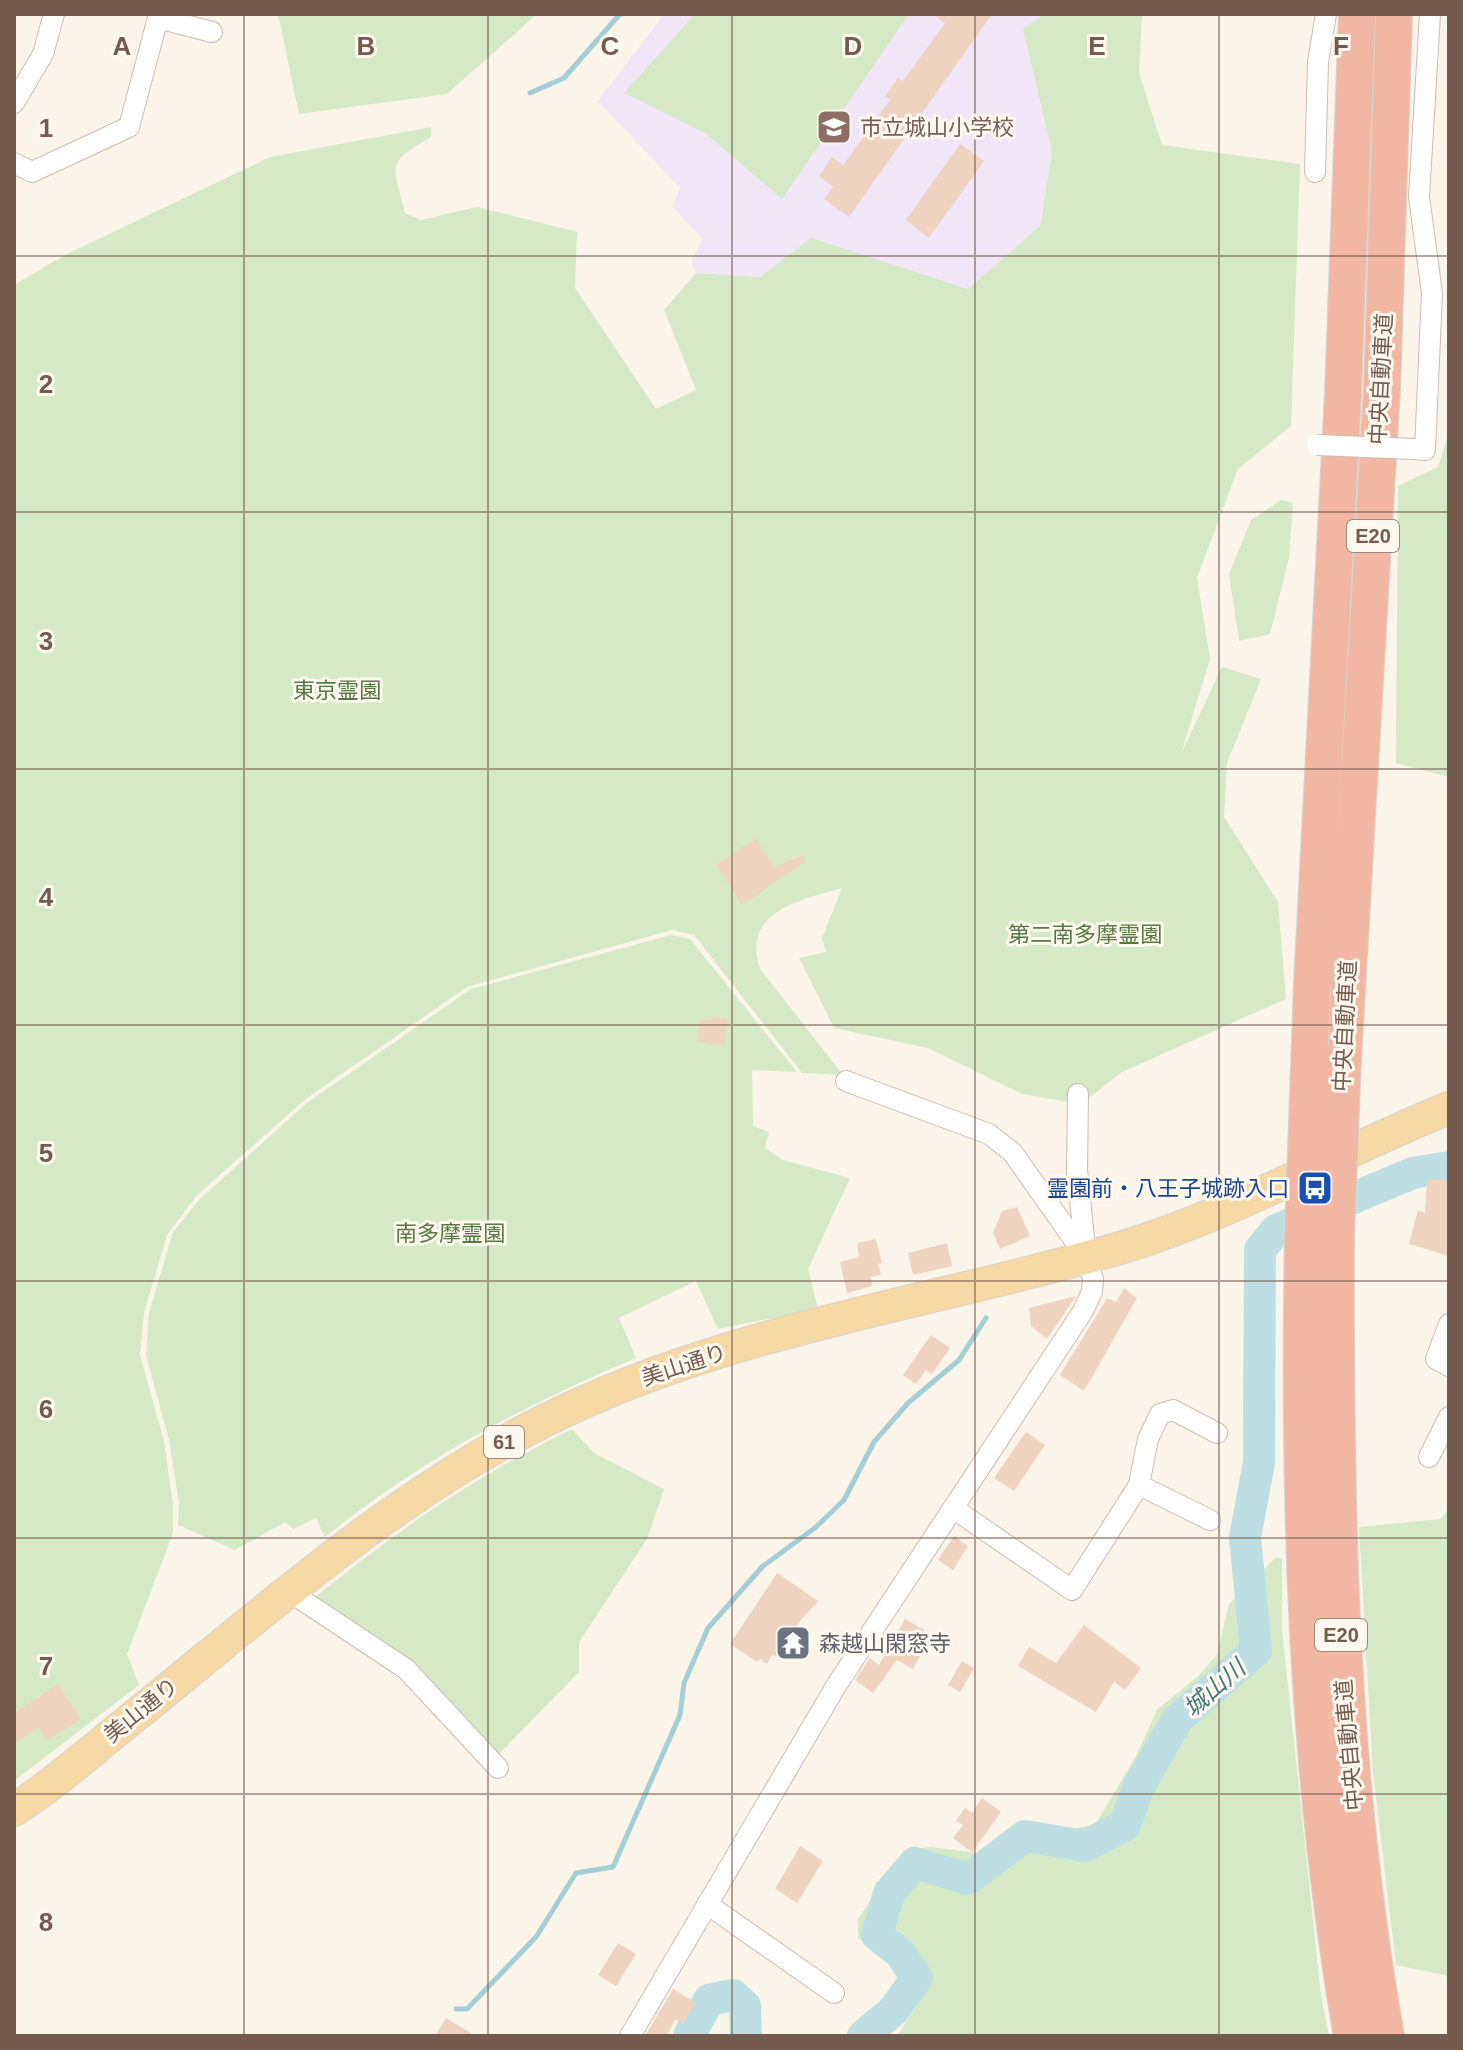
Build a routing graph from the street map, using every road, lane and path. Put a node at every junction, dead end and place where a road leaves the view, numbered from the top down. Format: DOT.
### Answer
graph roads {
  1 [pos="54,14"];
  2 [pos="1326,14"];
  3 [pos="1357,14"];
  4 [pos="1394,14"];
  5 [pos="1430,14"];
  6 [pos="158,16"];
  7 [pos="212,32"];
  8 [pos="14,103"];
  9 [pos="14,163"];
  10 [pos="1315,172"];
  11 [pos="1313,445"];
  12 [pos="846,1081"];
  13 [pos="1078,1094"];
  14 [pos="1449,1108"];
  15 [pos="1320,1234"];
  16 [pos="1086,1257"];
  17 [pos="1449,1324"];
  18 [pos="1449,1366"];
  19 [pos="1449,1417"];
  20 [pos="1217,1433"];
  21 [pos="1429,1457"];
  22 [pos="1139,1485"];
  23 [pos="953,1508"];
  24 [pos="1210,1520"];
  25 [pos="290,1592"];
  26 [pos="498,1768"];
  27 [pos="14,1810"];
  28 [pos="707,1904"];
  29 [pos="834,1993"];
  30 [pos="630,2036"];
  31 [pos="1352,2036"];
  32 [pos="1386,2036"];
  1 -- 8 [label="street"];
  2 -- 10 [label="street"];
  3 -- 15 [label="highway, 中央自動車道 / E20, bridge"];
  4 -- 15 [label="highway, 中央自動車道 / E20, bridge"];
  5 -- 11 [label="street, bridge"];
  6 -- 7 [label="street"];
  6 -- 9 [label="street"];
  12 -- 16 [label="street"];
  13 -- 16 [label="street"];
  14 -- 16 [label="main road, 美山通り / 61"];
  15 -- 31 [label="highway, 中央自動車道 / E20"];
  15 -- 32 [label="highway, 中央自動車道 / E20"];
  16 -- 23 [label="street"];
  16 -- 25 [label="main road, 美山通り / 61"];
  17 -- 18 [label="street"];
  19 -- 21 [label="street"];
  20 -- 22 [label="street"];
  22 -- 23 [label="street"];
  22 -- 24 [label="street"];
  23 -- 28 [label="street"];
  25 -- 26 [label="street"];
  25 -- 27 [label="main road, 美山通り / 61"];
  28 -- 29 [label="street"];
  28 -- 30 [label="street"];
}
